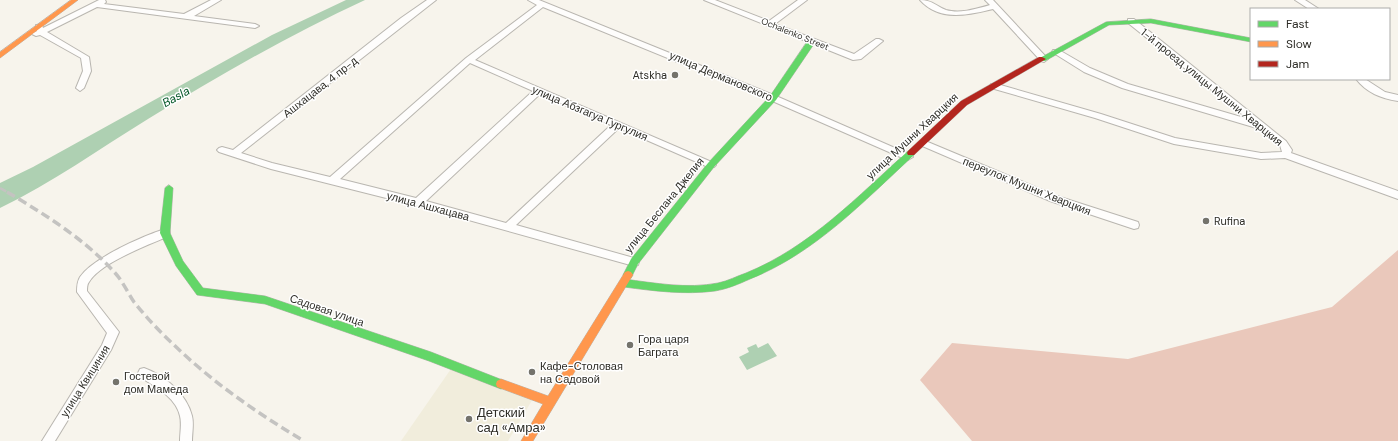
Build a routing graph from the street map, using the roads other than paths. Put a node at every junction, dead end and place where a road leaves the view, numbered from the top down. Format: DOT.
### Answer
graph roads {
  1 [pos="75,0"];
  2 [pos="106,0"];
  3 [pos="217,0"];
  4 [pos="432,0"];
  5 [pos="532,0"];
  6 [pos="708,0"];
  7 [pos="803,0"];
  8 [pos="924,0"];
  9 [pos="989,0"];
  10 [pos="1300,0"];
  11 [pos="542,4"];
  12 [pos="96,5"];
  13 [pos="996,6"];
  14 [pos="1313,8"];
  15 [pos="187,16"];
  16 [pos="1131,21"];
  17 [pos="770,24"];
  18 [pos="255,26"];
  19 [pos="40,30"];
  20 [pos="1250,40"];
  21 [pos="812,41"];
  22 [pos="879,41"];
  23 [pos="1056,52"];
  24 [pos="1,54"];
  25 [pos="1044,59"];
  26 [pos="469,60"];
  27 [pos="1365,81"];
  28 [pos="994,86"];
  29 [pos="80,88"];
  30 [pos="538,91"];
  31 [pos="773,98"];
  32 [pos="1398,98"];
  33 [pos="618,124"];
  34 [pos="1260,126"];
  35 [pos="923,143"];
  36 [pos="222,150"];
  37 [pos="235,153"];
  38 [pos="1286,155"];
  39 [pos="908,157"];
  40 [pos="711,165"];
  41 [pos="332,181"];
  42 [pos="169,188"];
  43 [pos="1398,195"];
  44 [pos="418,202"];
  45 [pos="1134,225"];
  46 [pos="507,228"];
  47 [pos="165,233"];
  48 [pos="634,262"];
  49 [pos="624,283"];
  50 [pos="144,373"];
  51 [pos="550,402"];
  52 [pos="48,441"];
  53 [pos="186,441"];
  54 [pos="526,441"];
  1 -- 19 [label="street"];
  2 -- 12 [label="street"];
  3 -- 15 [label="street"];
  4 -- 37 [label="street, Ашхацава, 4 пр-д"];
  5 -- 11 [label="street, улица Дермановского"];
  6 -- 17 [label="street, Ochalenko Street"];
  7 -- 17 [label="street"];
  8 -- 13 [label="street"];
  9 -- 13 [label="street"];
  10 -- 14 [label="street"];
  11 -- 26 [label="street"];
  11 -- 31 [label="street, улица Дермановского"];
  12 -- 15 [label="street"];
  12 -- 19 [label="street"];
  13 -- 25 [label="street"];
  15 -- 18 [label="street"];
  16 -- 20 [label="street, улица Мушни Хварцкия"];
  16 -- 23 [label="street, улица Мушни Хварцкия"];
  16 -- 34 [label="street, 1-й проезд улицы Мушни Хварцкия"];
  17 -- 21 [label="street, Ochalenko Street"];
  19 -- 24 [label="street"];
  19 -- 29 [label="street"];
  21 -- 22 [label="street, Ochalenko Street"];
  21 -- 31 [label="street, улица Беслана Джелия"];
  23 -- 25 [label="street, улица Мушни Хварцкия"];
  23 -- 34 [label="street"];
  25 -- 28 [label="street, улица Мушни Хварцкия"];
  26 -- 30 [label="street, улица Абзгагуа Гургулия"];
  26 -- 41 [label="street"];
  27 -- 32 [label="street"];
  28 -- 35 [label="street, улица Мушни Хварцкия"];
  28 -- 38 [label="street"];
  30 -- 33 [label="street, улица Абзгагуа Гургулия"];
  30 -- 44 [label="street"];
  31 -- 39 [label="street, улица Дермановского"];
  31 -- 40 [label="street, улица Беслана Джелия"];
  33 -- 40 [label="street, улица Абзгагуа Гургулия"];
  33 -- 46 [label="street"];
  34 -- 38 [label="street, 1-й проезд улицы Мушни Хварцкия"];
  35 -- 39 [label="street, улица Мушни Хварцкия"];
  35 -- 45 [label="street, переулок Мушни Хварцкия"];
  36 -- 37 [label="street, улица Ашхацава"];
  37 -- 41 [label="street, улица Ашхацава"];
  38 -- 43 [label="street"];
  39 -- 49 [label="street, улица Мушни Хварцкия"];
  40 -- 48 [label="street, улица Беслана Джелия"];
  41 -- 44 [label="street, улица Ашхацава"];
  42 -- 47 [label="street"];
  44 -- 46 [label="street, улица Ашхацава"];
  46 -- 48 [label="street, улица Ашхацава"];
  47 -- 51 [label="street, Садовая улица"];
  47 -- 52 [label="street, улица Квициния"];
  48 -- 49 [label="street, улица Беслана Джелия"];
  49 -- 51 [label="street, улица Беслана Джелия"];
  50 -- 53 [label="street"];
  51 -- 54 [label="street, улица Беслана Джелия"];
}
